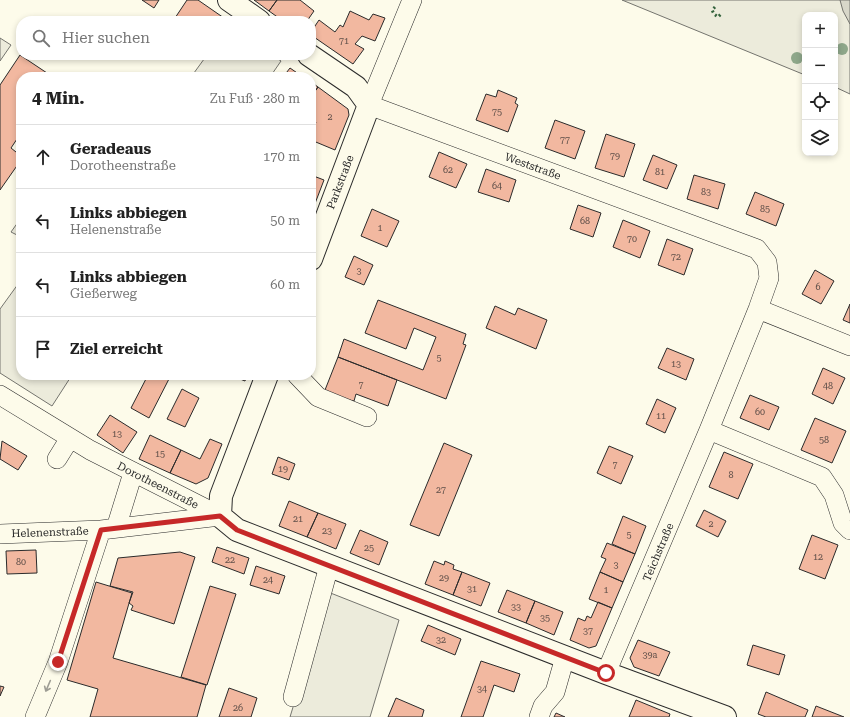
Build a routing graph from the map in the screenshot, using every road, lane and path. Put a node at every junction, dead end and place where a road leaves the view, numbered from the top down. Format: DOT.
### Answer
graph roads {
  1 [pos="229,0"];
  2 [pos="412,0"];
  3 [pos="252,16"];
  4 [pos="316,60"];
  5 [pos="369,106"];
  6 [pos="316,246"];
  7 [pos="767,262"];
  8 [pos="758,309"];
  9 [pos="850,346"];
  10 [pos="265,380"];
  11 [pos="302,380"];
  12 [pos="0,395"];
  13 [pos="368,417"];
  14 [pos="709,430"];
  15 [pos="70,438"];
  16 [pos="57,459"];
  17 [pos="133,473"];
  18 [pos="220,516"];
  19 [pos="109,529"];
  20 [pos="850,530"];
  21 [pos="0,534"];
  22 [pos="329,566"];
  23 [pos="565,657"];
  24 [pos="606,673"];
  25 [pos="293,697"];
  26 [pos="35,717"];
  27 [pos="539,717"];
  28 [pos="725,717"];
  1 -- 3 [label="main road"];
  2 -- 5 [label="street"];
  4 -- 5 [label="main road"];
  5 -- 6 [label="main road, Parkstraße"];
  5 -- 7 [label="street, Weststraße"];
  7 -- 8 [label="street, Teichstraße"];
  8 -- 9 [label="street"];
  8 -- 14 [label="street, Teichstraße"];
  10 -- 18 [label="main road"];
  11 -- 13 [label="street"];
  12 -- 15 [label="street, Dorotheenstraße"];
  14 -- 20 [label="street"];
  14 -- 24 [label="street, Teichstraße"];
  15 -- 16 [label="street"];
  15 -- 17 [label="street, Dorotheenstraße"];
  17 -- 18 [label="street, Dorotheenstraße"];
  17 -- 19 [label="street"];
  18 -- 19 [label="street, Helenenstraße"];
  18 -- 22 [label="main road, Dorotheenstraße"];
  19 -- 21 [label="street, Helenenstraße"];
  19 -- 26 [label="street, one-way"];
  22 -- 23 [label="main road, Dorotheenstraße"];
  22 -- 25 [label="street"];
  23 -- 24 [label="main road, Dorotheenstraße"];
  23 -- 27 [label="street"];
  24 -- 28 [label="main road, Dorotheenstraße"];
}
